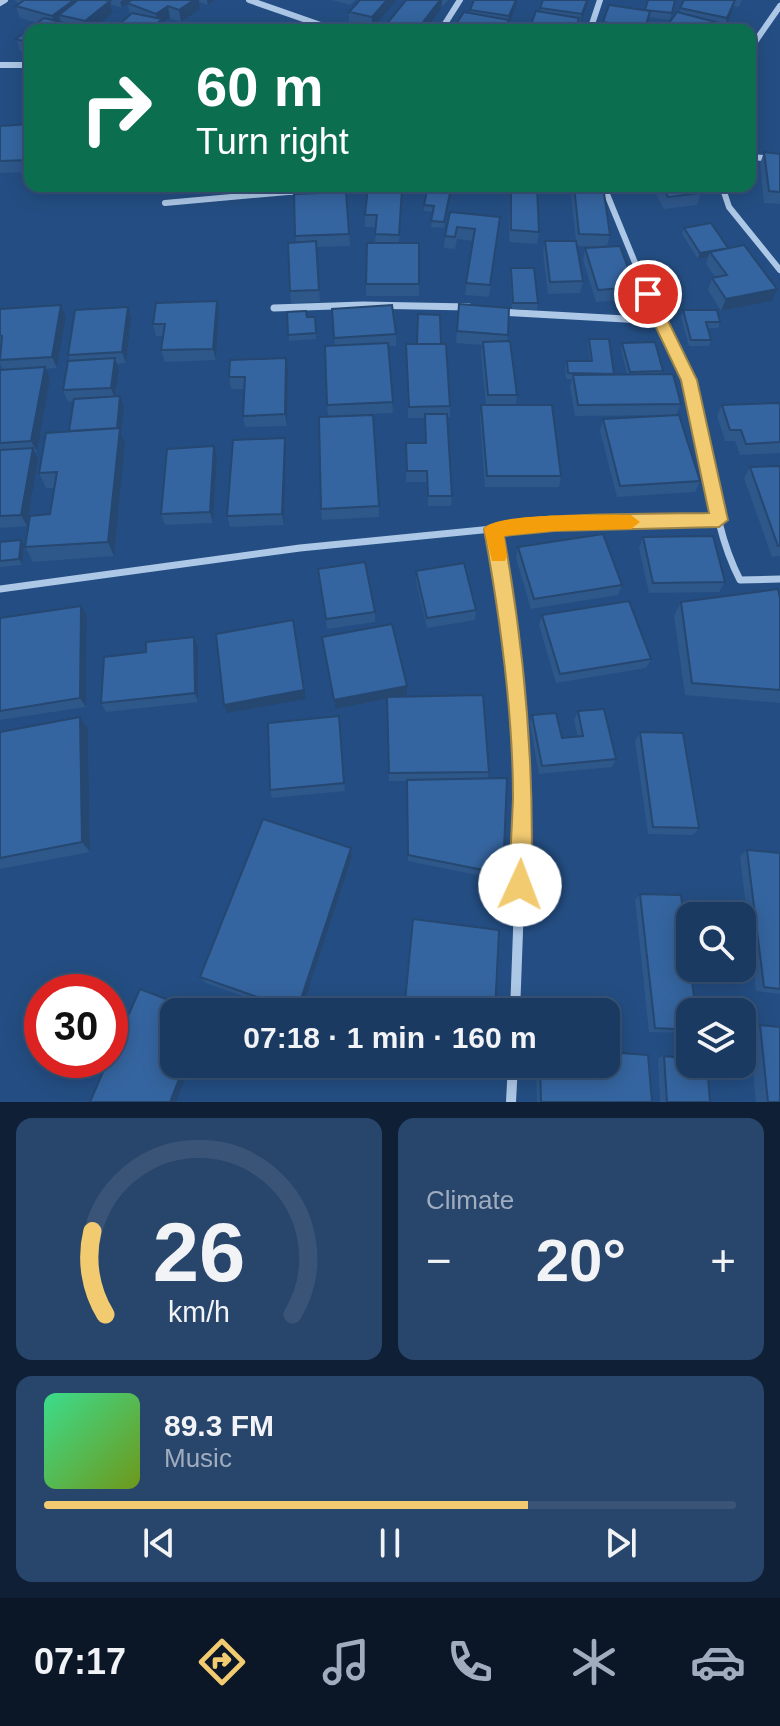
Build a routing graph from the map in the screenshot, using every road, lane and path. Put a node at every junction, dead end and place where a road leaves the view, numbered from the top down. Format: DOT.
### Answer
graph roads {
  1 [pos="249,0"];
  2 [pos="460,0"];
  3 [pos="600,0"];
  4 [pos="780,6"];
  5 [pos="318,24"];
  6 [pos="445,24"];
  7 [pos="592,24"];
  8 [pos="756,40"];
  9 [pos="0,65"];
  10 [pos="24,65"];
  11 [pos="756,157"];
  12 [pos="780,159"];
  13 [pos="302,192"];
  14 [pos="606,192"];
  15 [pos="724,192"];
  16 [pos="165,203"];
  17 [pos="780,270"];
  18 [pos="274,308"];
  19 [pos="473,308"];
  20 [pos="489,310"];
  21 [pos="661,321"];
  22 [pos="719,520"];
  23 [pos="493,529"];
  24 [pos="780,579"];
  25 [pos="0,589"];
  26 [pos="516,998"];
  27 [pos="512,1078"];
  28 [pos="511,1102"];
  1 -- 5 [label="street"];
  2 -- 6 [label="street"];
  3 -- 7 [label="street"];
  4 -- 8 [label="street"];
  9 -- 10 [label="street"];
  11 -- 12 [label="street"];
  13 -- 16 [label="street"];
  14 -- 21 [label="street"];
  15 -- 17 [label="street"];
  18 -- 19 [label="street"];
  20 -- 21 [label="street"];
  21 -- 22 [label="street"];
  22 -- 23 [label="street"];
  22 -- 24 [label="street"];
  23 -- 25 [label="street"];
  23 -- 26 [label="street"];
  27 -- 28 [label="street"];
}
